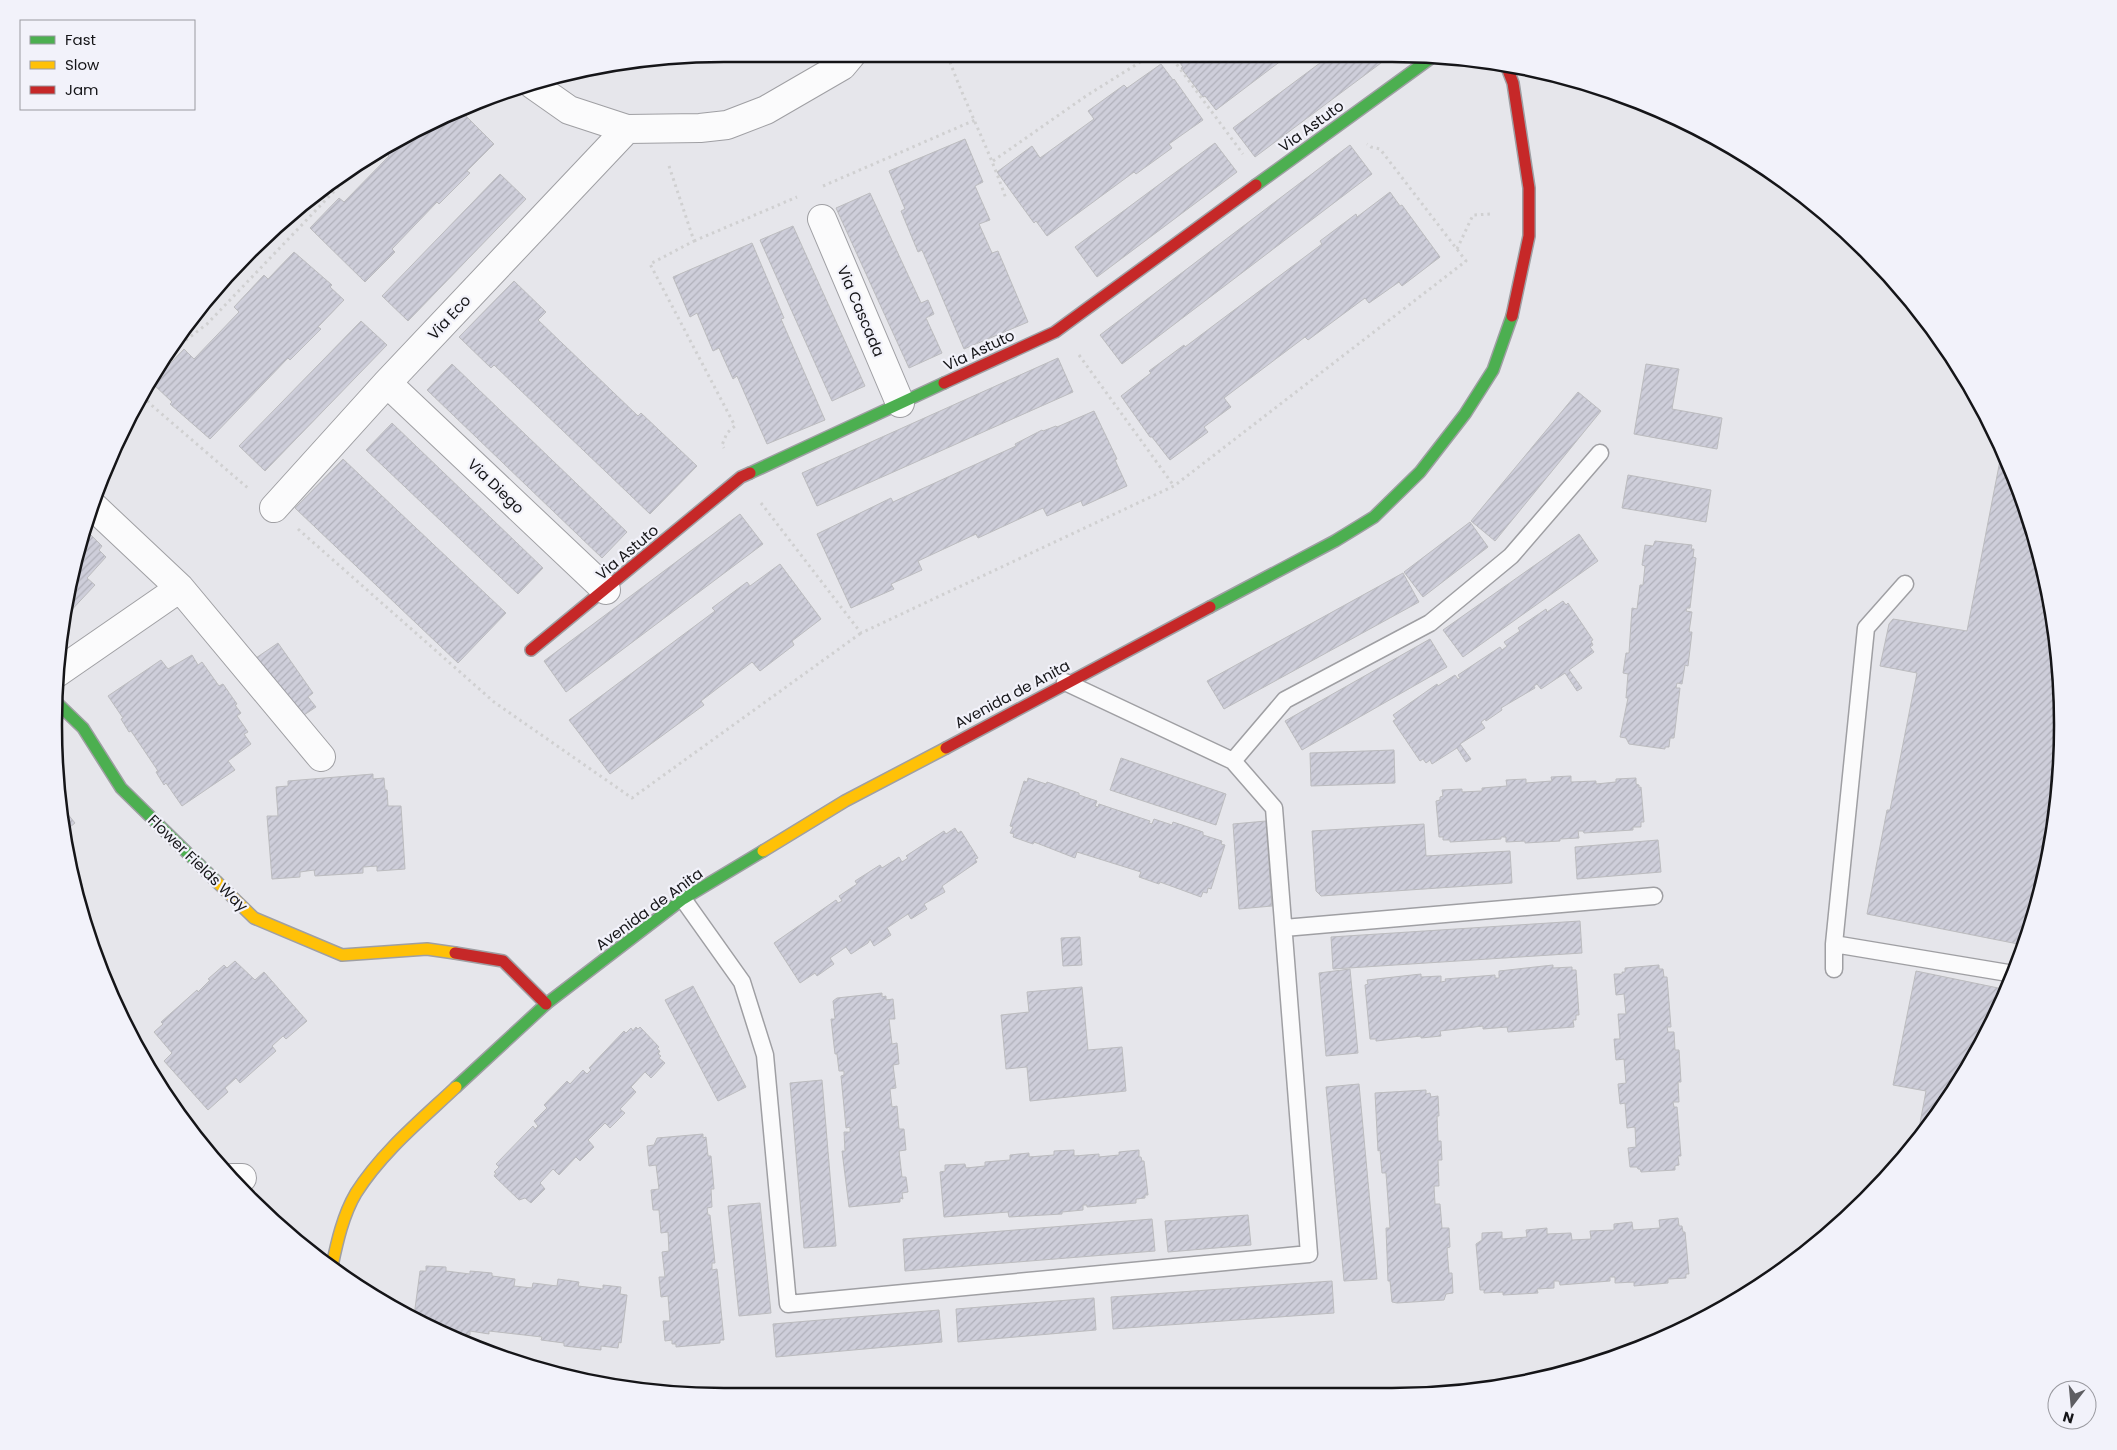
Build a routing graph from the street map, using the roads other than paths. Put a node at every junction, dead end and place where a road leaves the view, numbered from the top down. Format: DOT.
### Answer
graph roads {
  1 [pos="845,62"];
  2 [pos="1423,63"];
  3 [pos="1509,73"];
  4 [pos="540,89"];
  5 [pos="627,129"];
  6 [pos="822,219"];
  7 [pos="387,382"];
  8 [pos="900,403"];
  9 [pos="1600,453"];
  10 [pos="274,508"];
  11 [pos="98,511"];
  12 [pos="1905,584"];
  13 [pos="180,588"];
  14 [pos="606,590"];
  15 [pos="531,650"];
  16 [pos="65,667"];
  17 [pos="1065,682"];
  18 [pos="63,708"];
  19 [pos="321,757"];
  20 [pos="1232,761"];
  21 [pos="1654,896"];
  22 [pos="683,900"];
  23 [pos="1284,928"];
  24 [pos="1834,944"];
  25 [pos="1834,969"];
  26 [pos="2006,973"];
  27 [pos="546,1004"];
  28 [pos="333,1259"];
  1 -- 5 [label="street"];
  2 -- 8 [label="street, Via Astuto"];
  3 -- 17 [label="street, Avenida de Anita"];
  4 -- 5 [label="street"];
  5 -- 7 [label="street, Via Eco"];
  6 -- 8 [label="street, Via Cascada"];
  7 -- 10 [label="street, Via Eco"];
  7 -- 14 [label="street, Via Diego"];
  8 -- 14 [label="street, Via Astuto"];
  9 -- 20 [label="lane"];
  11 -- 13 [label="street"];
  12 -- 24 [label="lane"];
  13 -- 16 [label="street"];
  13 -- 19 [label="street"];
  14 -- 15 [label="street, Via Astuto"];
  17 -- 20 [label="lane"];
  17 -- 22 [label="street, Avenida de Anita"];
  18 -- 27 [label="street, Flower Fields Way"];
  20 -- 23 [label="lane"];
  21 -- 23 [label="lane"];
  22 -- 23 [label="lane"];
  22 -- 27 [label="street, Avenida de Anita"];
  24 -- 25 [label="lane"];
  24 -- 26 [label="lane"];
  27 -- 28 [label="street, Avenida de Anita"];
}
